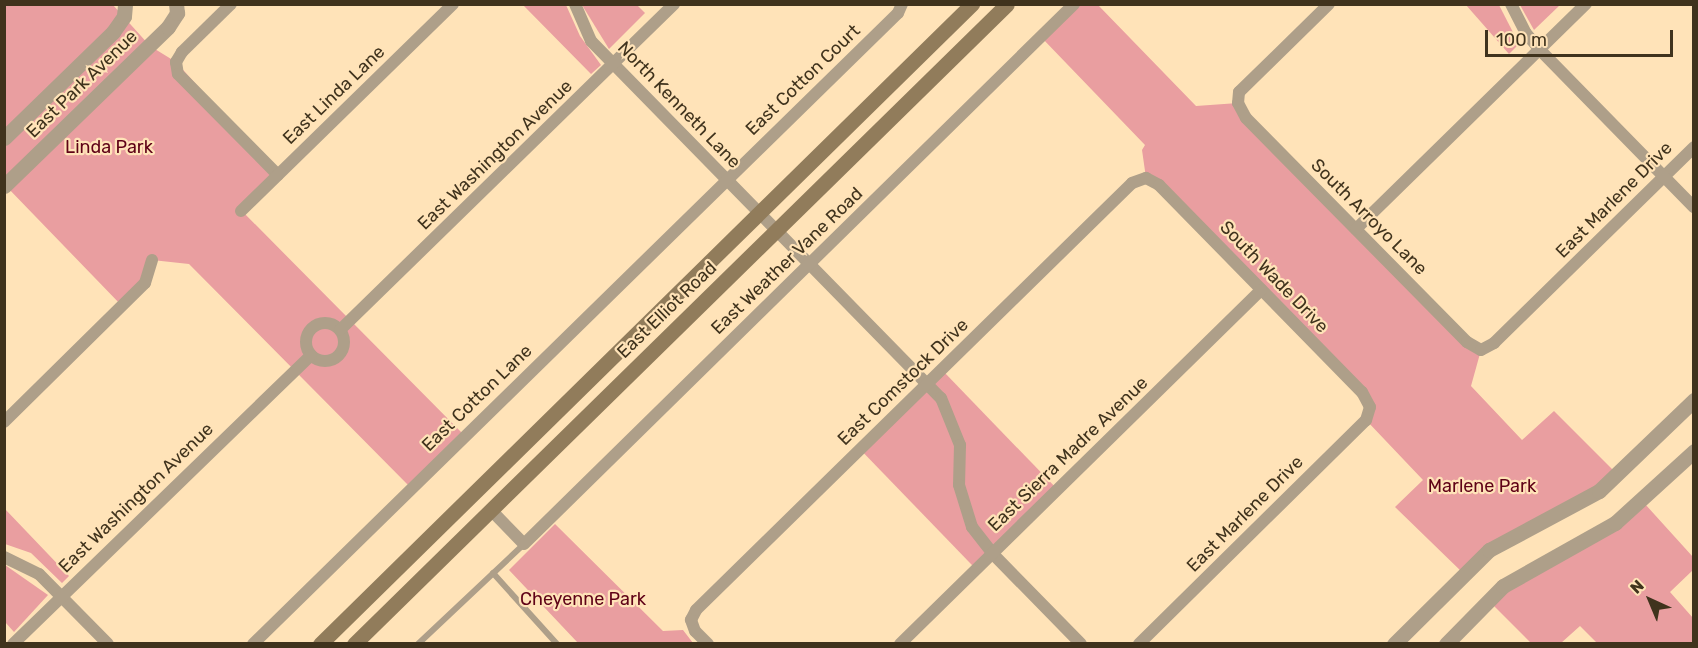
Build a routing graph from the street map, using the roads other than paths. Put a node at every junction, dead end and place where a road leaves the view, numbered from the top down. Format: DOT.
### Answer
graph roads {
  1 [pos="125,4"];
  2 [pos="176,4"];
  3 [pos="231,4"];
  4 [pos="453,4"];
  5 [pos="575,4"];
  6 [pos="674,4"];
  7 [pos="902,4"];
  8 [pos="972,4"];
  9 [pos="1006,4"];
  10 [pos="1074,4"];
  11 [pos="1329,4"];
  12 [pos="1511,4"];
  13 [pos="1586,4"];
  14 [pos="1540,50"];
  15 [pos="613,64"];
  16 [pos="4,138"];
  17 [pos="1694,147"];
  18 [pos="278,176"];
  19 [pos="1664,176"];
  20 [pos="1146,178"];
  21 [pos="726,179"];
  22 [pos="4,186"];
  23 [pos="1694,207"];
  24 [pos="241,211"];
  25 [pos="769,221"];
  26 [pos="1356,229"];
  27 [pos="152,260"];
  28 [pos="811,263"];
  29 [pos="1262,290"];
  30 [pos="340,330"];
  31 [pos="1481,350"];
  32 [pos="311,355"];
  33 [pos="928,382"];
  34 [pos="1694,400"];
  35 [pos="1370,407"];
  36 [pos="4,422"];
  37 [pos="1694,450"];
  38 [pos="491,510"];
  39 [pos="524,544"];
  40 [pos="992,553"];
  41 [pos="4,557"];
  42 [pos="493,573"];
  43 [pos="62,596"];
  44 [pos="13,644"];
  45 [pos="108,644"];
  46 [pos="253,644"];
  47 [pos="320,644"];
  48 [pos="354,644"];
  49 [pos="418,644"];
  50 [pos="557,644"];
  51 [pos="708,644"];
  52 [pos="900,644"];
  53 [pos="1081,644"];
  54 [pos="1139,644"];
  55 [pos="1394,644"];
  56 [pos="1446,644"];
  1 -- 16 [label="street, East Park Avenue"];
  2 -- 22 [label="street, East Park Avenue"];
  3 -- 18 [label="street"];
  4 -- 18 [label="street, East Linda Lane"];
  5 -- 15 [label="street, North Kenneth Lane"];
  6 -- 15 [label="street, East Washington Avenue"];
  7 -- 21 [label="street, East Cotton Court"];
  8 -- 25 [label="main road, East Elliot Road"];
  9 -- 25 [label="main road, East Elliot Road"];
  10 -- 28 [label="street, East Weather Vane Road"];
  11 -- 26 [label="street, South Arroyo Lane"];
  12 -- 14 [label="street"];
  13 -- 14 [label="street"];
  14 -- 19 [label="street"];
  14 -- 26 [label="street"];
  15 -- 21 [label="street, North Kenneth Lane"];
  15 -- 30 [label="street, East Washington Avenue"];
  17 -- 19 [label="street, East Marlene Drive"];
  18 -- 24 [label="street, East Linda Lane"];
  19 -- 23 [label="street"];
  19 -- 31 [label="street, East Marlene Drive"];
  20 -- 29 [label="street, South Wade Drive"];
  20 -- 33 [label="street, East Comstock Drive"];
  21 -- 25 [label="street, North Kenneth Lane"];
  21 -- 46 [label="street, East Cotton Lane"];
  25 -- 28 [label="street, North Kenneth Lane"];
  25 -- 38 [label="main road, East Elliot Road"];
  25 -- 47 [label="main road, East Elliot Road"];
  26 -- 31 [label="street, South Arroyo Lane"];
  27 -- 36 [label="street"];
  28 -- 33 [label="street, North Kenneth Lane"];
  28 -- 39 [label="street, East Weather Vane Road"];
  29 -- 35 [label="street, South Wade Drive"];
  29 -- 40 [label="street, East Sierra Madre Avenue"];
  30 -- 32 [label="street"];
  30 -- 32 [label="street"];
  32 -- 43 [label="street, East Washington Avenue"];
  33 -- 40 [label="street, North Kenneth Lane"];
  33 -- 51 [label="street, East Comstock Drive"];
  34 -- 55 [label="street"];
  35 -- 54 [label="street, East Marlene Drive"];
  37 -- 56 [label="street"];
  38 -- 39 [label="street"];
  38 -- 48 [label="main road, East Elliot Road"];
  39 -- 42 [label="lane"];
  40 -- 52 [label="street, East Sierra Madre Avenue"];
  40 -- 53 [label="street, North Kenneth Lane"];
  41 -- 43 [label="street"];
  42 -- 49 [label="lane"];
  42 -- 50 [label="lane"];
  43 -- 44 [label="street, East Washington Avenue"];
  43 -- 45 [label="street"];
}
